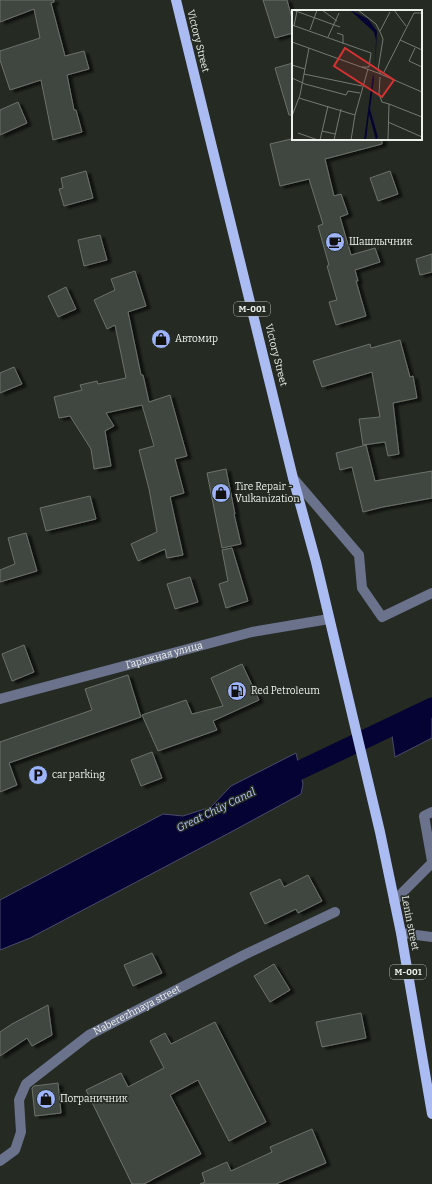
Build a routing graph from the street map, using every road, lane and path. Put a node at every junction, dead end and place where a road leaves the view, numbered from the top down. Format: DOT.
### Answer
graph roads {
  1 [pos="176,0"];
  2 [pos="293,478"];
  3 [pos="432,592"];
  4 [pos="330,619"];
  5 [pos="0,699"];
  6 [pos="432,812"];
  7 [pos="380,832"];
  8 [pos="432,862"];
  9 [pos="394,901"];
  10 [pos="335,912"];
  11 [pos="401,933"];
  12 [pos="432,937"];
  13 [pos="432,1114"];
  14 [pos="0,1161"];
  1 -- 2 [label="main road, Victory Street / М-001"];
  2 -- 3 [label="street"];
  2 -- 4 [label="main road, Victory Street / М-001"];
  4 -- 5 [label="street, Гаражная улица"];
  4 -- 7 [label="main road, Victory Street / М-001"];
  6 -- 8 [label="street"];
  7 -- 9 [label="main road, Lenin street / М-001"];
  8 -- 9 [label="street"];
  9 -- 11 [label="main road, Lenin street / М-001"];
  10 -- 14 [label="street, Naberezhnaya street"];
  11 -- 12 [label="street"];
  11 -- 13 [label="main road, Lenin street / М-001"];
}
